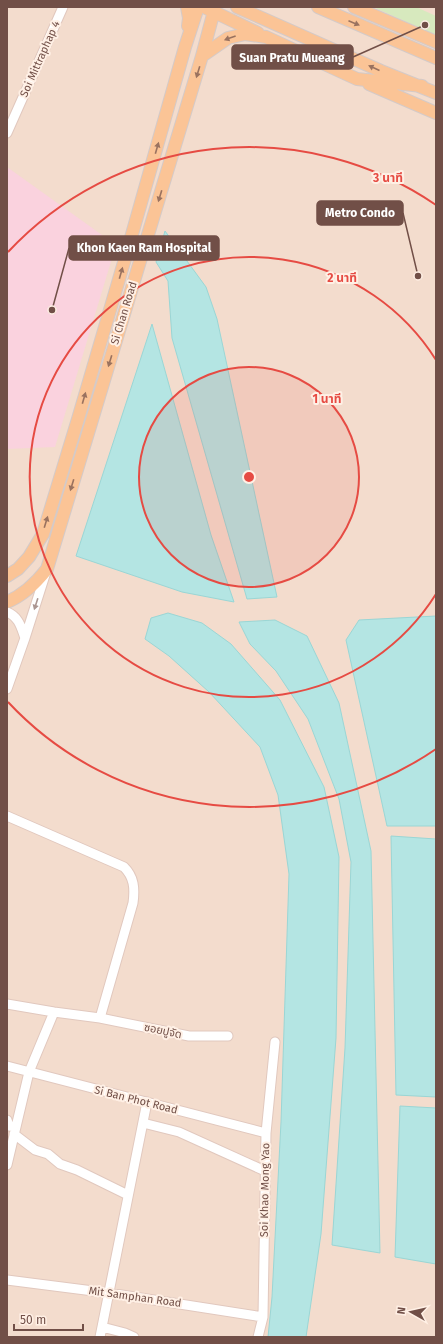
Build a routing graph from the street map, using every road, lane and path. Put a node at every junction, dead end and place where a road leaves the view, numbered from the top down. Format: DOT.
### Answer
graph roads {
  1 [pos="63,7"];
  2 [pos="187,7"];
  3 [pos="198,7"];
  4 [pos="237,7"];
  5 [pos="318,7"];
  6 [pos="354,7"];
  7 [pos="211,9"];
  8 [pos="384,20"];
  9 [pos="266,37"];
  10 [pos="436,42"];
  11 [pos="185,47"];
  12 [pos="202,56"];
  13 [pos="433,57"];
  14 [pos="357,79"];
  15 [pos="422,86"];
  16 [pos="436,93"];
  17 [pos="436,113"];
  18 [pos="7,133"];
  19 [pos="47,569"];
  20 [pos="7,576"];
  21 [pos="7,602"];
  22 [pos="7,612"];
  23 [pos="25,638"];
  24 [pos="7,689"];
  25 [pos="7,816"];
  26 [pos="7,1004"];
  27 [pos="54,1012"];
  28 [pos="100,1018"];
  29 [pos="228,1036"];
  30 [pos="275,1042"];
  31 [pos="7,1066"];
  32 [pos="29,1072"];
  33 [pos="147,1102"];
  34 [pos="7,1120"];
  35 [pos="143,1122"];
  36 [pos="15,1131"];
  37 [pos="266,1133"];
  38 [pos="7,1165"];
  39 [pos="265,1171"];
  40 [pos="128,1196"];
  41 [pos="7,1280"];
  42 [pos="109,1293"];
  43 [pos="263,1317"];
  44 [pos="102,1327"];
  45 [pos="100,1337"];
  46 [pos="134,1337"];
  47 [pos="258,1337"];
  1 -- 18 [label="street, Soi Mittraphap 4"];
  2 -- 11 [label="main road"];
  3 -- 11 [label="main road, Si Chan Road"];
  15 -- 4 [label="main road, one-way"];
  5 -- 13 [label="main road, one-way"];
  6 -- 8 [label="main road"];
  7 -- 9 [label="main road"];
  7 -- 12 [label="main road, Si Chan Road"];
  8 -- 10 [label="main road"];
  8 -- 13 [label="main road"];
  9 -- 12 [label="main road, one-way"];
  9 -- 14 [label="main road"];
  20 -- 11 [label="main road, Si Chan Road, one-way"];
  12 -- 19 [label="main road, Si Chan Road, one-way"];
  14 -- 15 [label="main road"];
  14 -- 17 [label="main road"];
  15 -- 16 [label="main road"];
  19 -- 21 [label="main road, Si Chan Road"];
  19 -- 23 [label="street, one-way"];
  22 -- 23 [label="street"];
  23 -- 24 [label="street"];
  25 -- 28 [label="street"];
  26 -- 27 [label="street, ซอยปูจัด"];
  27 -- 28 [label="street, ซอยปูจัด"];
  27 -- 32 [label="street"];
  28 -- 29 [label="street, ซอยปูจัด"];
  30 -- 37 [label="street, Soi Khao Mong Yao"];
  31 -- 32 [label="street, Si Ban Phot Road"];
  32 -- 33 [label="street, Si Ban Phot Road"];
  32 -- 36 [label="street"];
  33 -- 35 [label="street"];
  33 -- 37 [label="street, Si Ban Phot Road"];
  34 -- 36 [label="street"];
  35 -- 39 [label="street"];
  35 -- 40 [label="street"];
  36 -- 38 [label="street"];
  36 -- 40 [label="street"];
  37 -- 39 [label="street, Soi Khao Mong Yao"];
  39 -- 43 [label="street, Soi Khao Mong Yao"];
  40 -- 42 [label="street"];
  41 -- 42 [label="street, Mit Samphan Road"];
  42 -- 43 [label="street, Mit Samphan Road"];
  42 -- 44 [label="street"];
  43 -- 47 [label="street, Soi Khao Mong Yao"];
  44 -- 45 [label="street"];
  44 -- 46 [label="street"];
}
